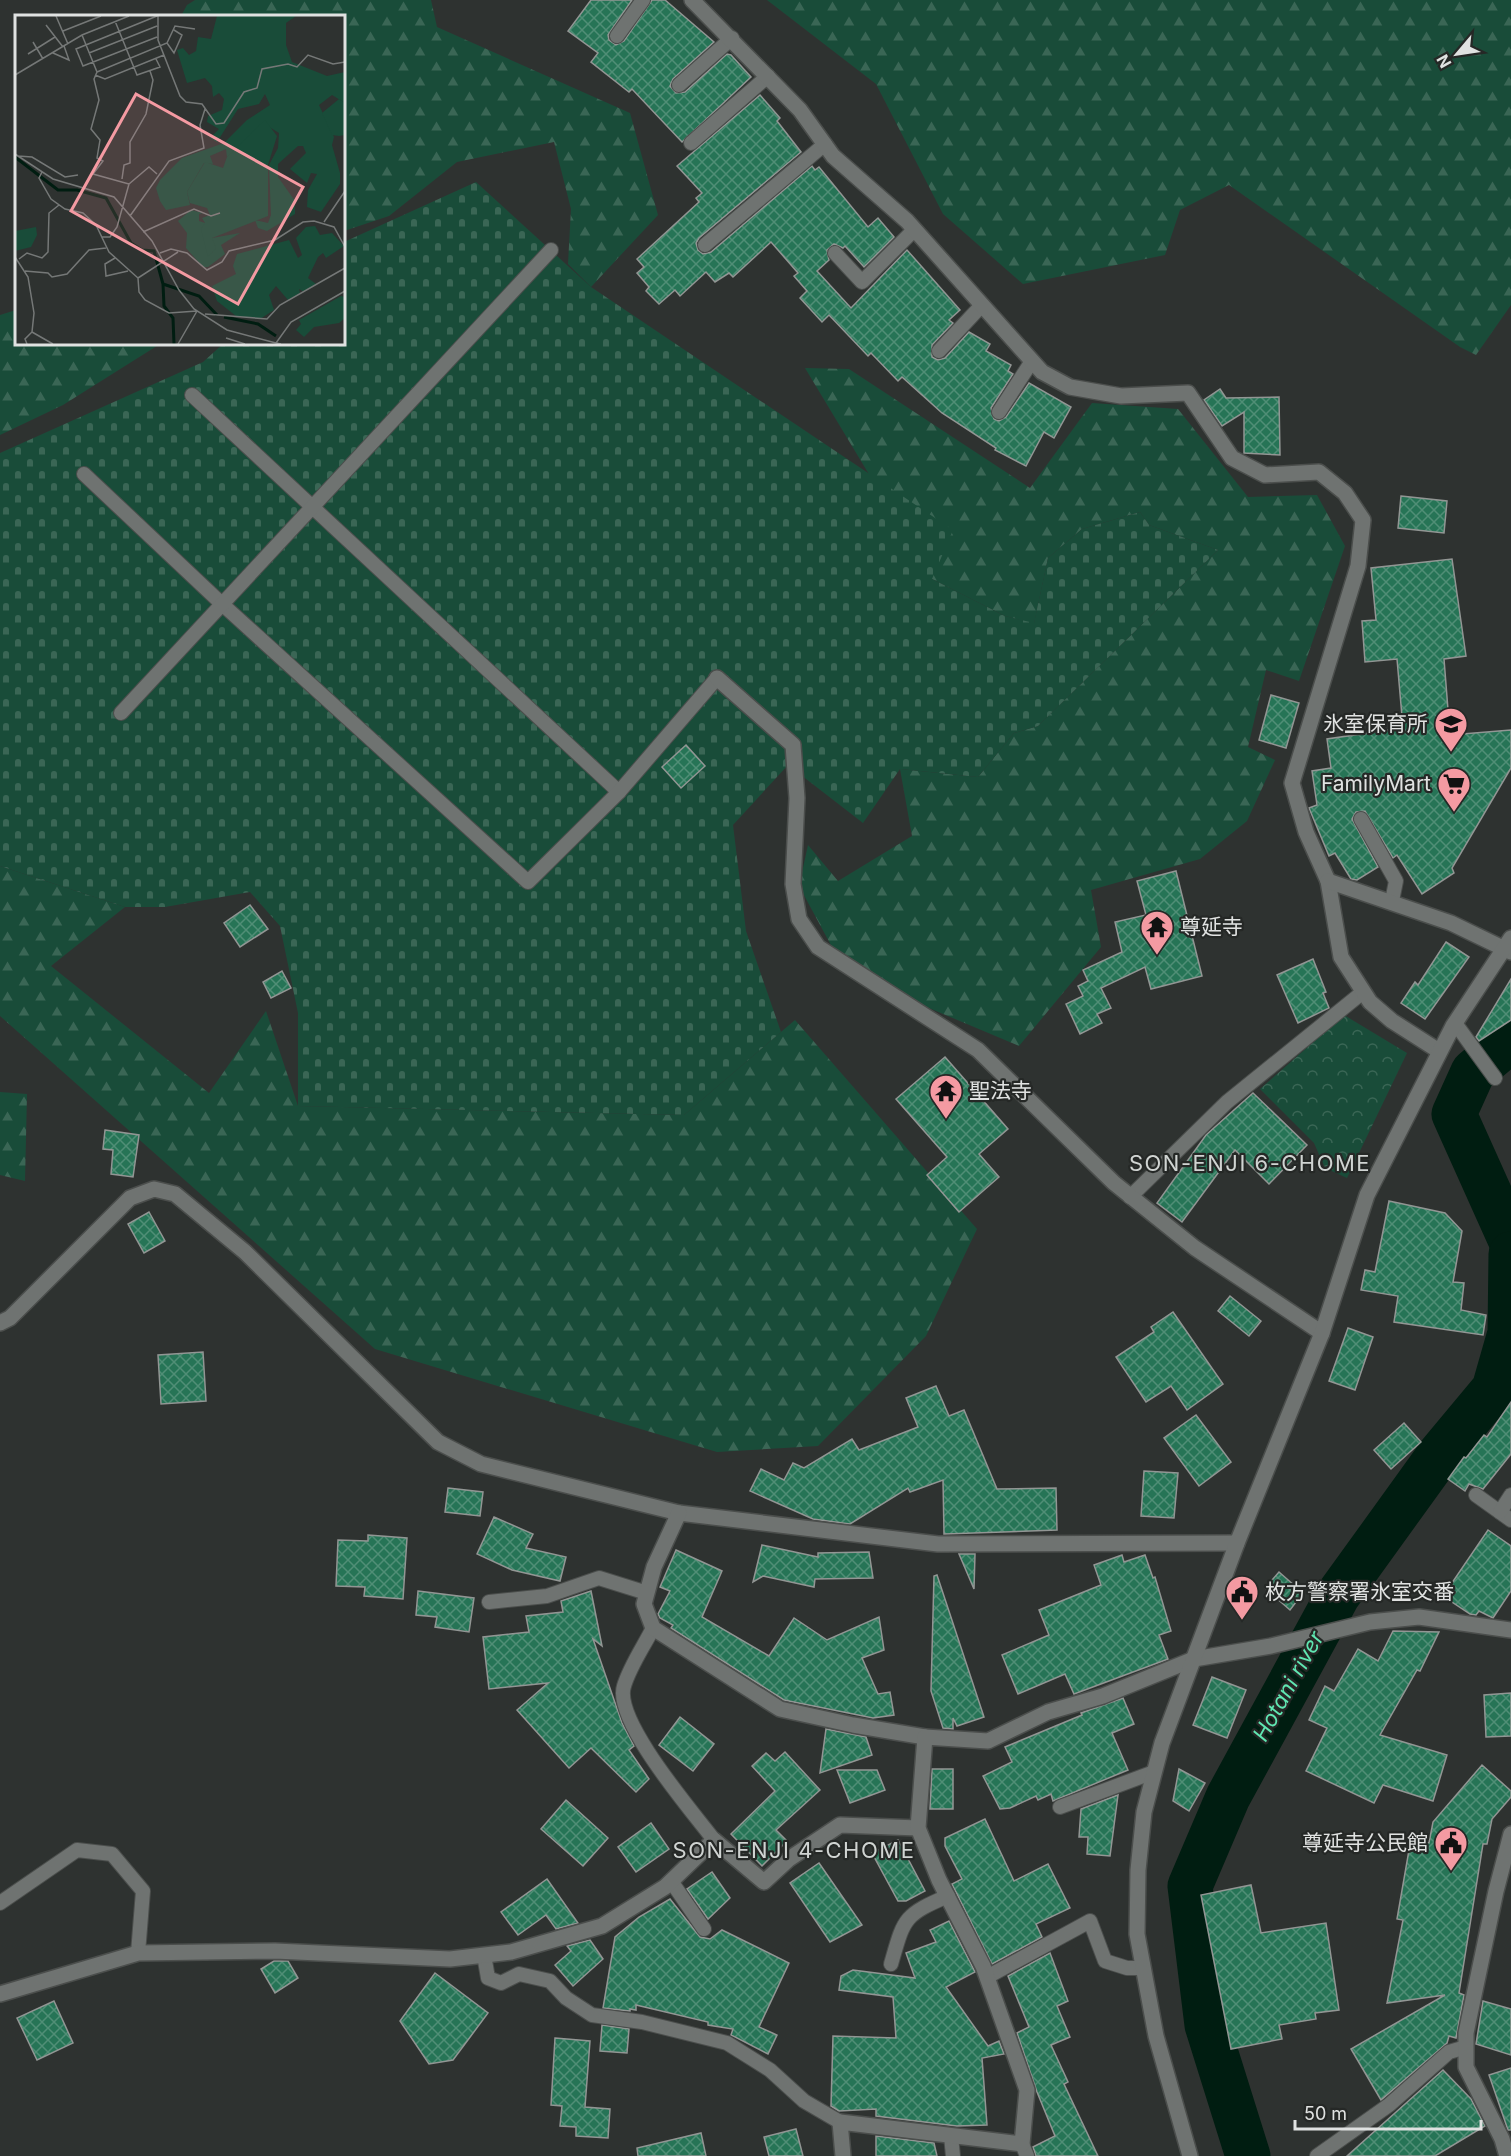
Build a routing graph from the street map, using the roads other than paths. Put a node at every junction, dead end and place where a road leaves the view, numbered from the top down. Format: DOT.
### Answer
graph roads {
  1 [pos="644,0"];
  2 [pos="692,0"];
  3 [pos="618,36"];
  4 [pos="732,38"];
  5 [pos="768,76"];
  6 [pos="679,85"];
  7 [pos="691,143"];
  8 [pos="825,144"];
  9 [pos="914,230"];
  10 [pos="705,245"];
  11 [pos="550,250"];
  12 [pos="835,253"];
  13 [pos="982,305"];
  14 [pos="939,351"];
  15 [pos="1032,361"];
  16 [pos="192,395"];
  17 [pos="999,412"];
  18 [pos="84,474"];
  19 [pos="312,505"];
  20 [pos="222,604"];
  21 [pos="717,678"];
  22 [pos="121,713"];
  23 [pos="619,792"];
  24 [pos="1361,819"];
  25 [pos="1328,881"];
  26 [pos="1392,901"];
  27 [pos="1509,946"];
  28 [pos="1363,992"];
  29 [pos="1455,1023"];
  30 [pos="1439,1051"];
  31 [pos="1495,1078"];
  32 [pos="1130,1197"];
  33 [pos="0,1323"];
  34 [pos="1322,1333"];
  35 [pos="1476,1495"];
  36 [pos="1511,1495"];
  37 [pos="679,1513"];
  38 [pos="1505,1516"];
  39 [pos="1237,1543"];
  40 [pos="647,1593"];
  41 [pos="489,1602"];
  42 [pos="653,1628"];
  43 [pos="1510,1629"];
  44 [pos="1194,1659"];
  45 [pos="926,1737"];
  46 [pos="1154,1772"];
  47 [pos="1060,1807"];
  48 [pos="918,1828"];
  49 [pos="1511,1834"];
  50 [pos="714,1840"];
  51 [pos="671,1881"];
  52 [pos="948,1896"];
  53 [pos="0,1903"];
  54 [pos="704,1929"];
  55 [pos="138,1953"];
  56 [pos="484,1955"];
  57 [pos="891,1964"];
  58 [pos="1143,1968"];
  59 [pos="987,1977"];
  60 [pos="0,1994"];
  61 [pos="1466,2047"];
  62 [pos="840,2122"];
  63 [pos="951,2136"];
  64 [pos="1025,2150"];
  65 [pos="843,2156"];
  66 [pos="953,2156"];
  67 [pos="1190,2156"];
  68 [pos="1317,2156"];
  69 [pos="1507,2156"];
  1 -- 3 [label="lane"];
  2 -- 4 [label="street"];
  4 -- 5 [label="street"];
  4 -- 6 [label="lane"];
  5 -- 7 [label="lane"];
  5 -- 8 [label="street"];
  8 -- 9 [label="street"];
  8 -- 10 [label="lane"];
  9 -- 12 [label="lane"];
  9 -- 13 [label="street"];
  11 -- 19 [label="lane"];
  13 -- 14 [label="lane"];
  13 -- 15 [label="street"];
  15 -- 17 [label="lane"];
  15 -- 25 [label="street"];
  16 -- 19 [label="lane"];
  18 -- 20 [label="lane"];
  19 -- 20 [label="lane"];
  19 -- 23 [label="lane"];
  20 -- 22 [label="lane"];
  20 -- 23 [label="lane"];
  21 -- 23 [label="lane"];
  21 -- 32 [label="street"];
  24 -- 26 [label="lane"];
  25 -- 26 [label="street"];
  25 -- 28 [label="street"];
  26 -- 27 [label="street"];
  27 -- 29 [label="street"];
  28 -- 30 [label="street"];
  28 -- 32 [label="lane"];
  29 -- 30 [label="street"];
  29 -- 31 [label="lane"];
  30 -- 34 [label="street"];
  32 -- 34 [label="street"];
  33 -- 37 [label="street"];
  34 -- 39 [label="street"];
  35 -- 38 [label="lane"];
  36 -- 38 [label="lane"];
  37 -- 39 [label="street"];
  37 -- 40 [label="street"];
  39 -- 44 [label="street"];
  40 -- 41 [label="lane"];
  40 -- 42 [label="street"];
  42 -- 45 [label="street"];
  42 -- 50 [label="lane"];
  43 -- 44 [label="street"];
  44 -- 45 [label="street"];
  44 -- 46 [label="street"];
  45 -- 48 [label="street"];
  46 -- 47 [label="lane"];
  46 -- 58 [label="street"];
  48 -- 50 [label="street"];
  48 -- 52 [label="street"];
  49 -- 61 [label="street"];
  50 -- 51 [label="street"];
  51 -- 54 [label="lane"];
  51 -- 56 [label="street"];
  52 -- 57 [label="lane"];
  52 -- 59 [label="street"];
  53 -- 55 [label="lane"];
  55 -- 56 [label="street"];
  55 -- 60 [label="street"];
  56 -- 62 [label="lane"];
  58 -- 59 [label="lane"];
  58 -- 67 [label="street"];
  59 -- 64 [label="street"];
  61 -- 68 [label="lane"];
  61 -- 69 [label="street"];
  62 -- 63 [label="street"];
  62 -- 65 [label="street"];
  63 -- 64 [label="street"];
  63 -- 66 [label="lane"];
}
